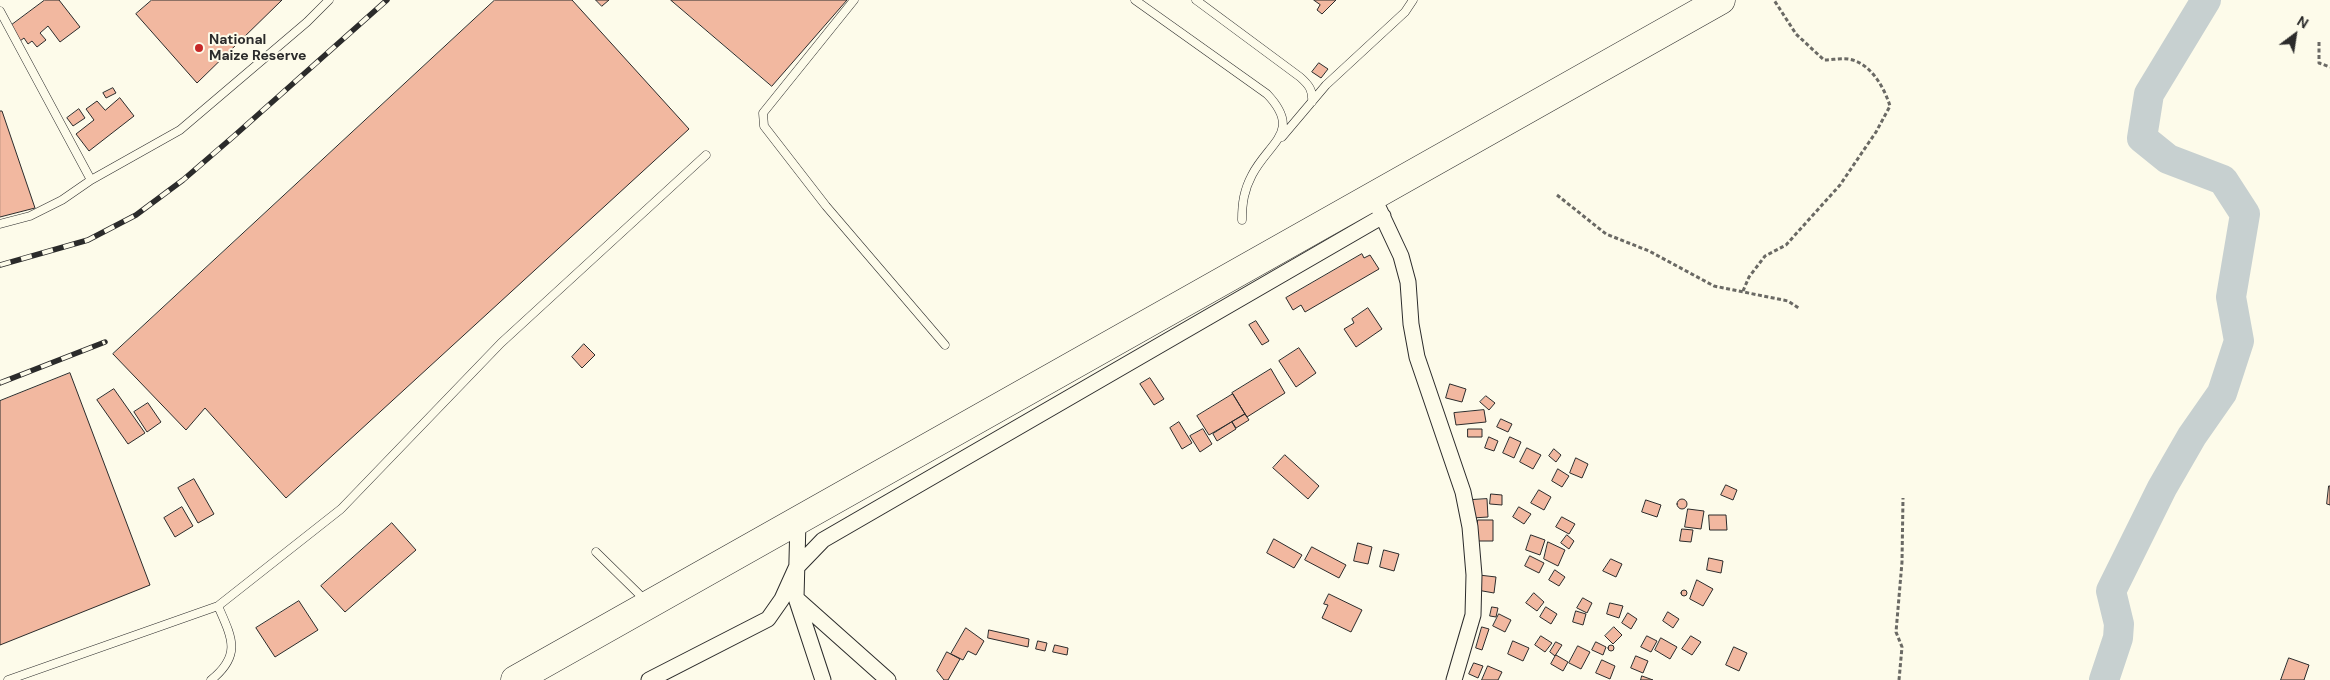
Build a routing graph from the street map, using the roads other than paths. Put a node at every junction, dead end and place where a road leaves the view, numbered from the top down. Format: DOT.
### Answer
graph roads {
  1 [pos="329,0"];
  2 [pos="854,0"];
  3 [pos="1135,0"];
  4 [pos="1196,0"];
  5 [pos="1413,0"];
  6 [pos="1721,0"];
  7 [pos="0,11"];
  8 [pos="1312,102"];
  9 [pos="1280,138"];
  10 [pos="706,155"];
  11 [pos="91,180"];
  12 [pos="1377,206"];
  13 [pos="1242,220"];
  14 [pos="0,224"];
  15 [pos="945,345"];
  16 [pos="798,521"];
  17 [pos="596,552"];
  18 [pos="796,568"];
  19 [pos="796,598"];
  20 [pos="649,604"];
  21 [pos="218,606"];
  22 [pos="8,680"];
  23 [pos="211,680"];
  24 [pos="515,680"];
  25 [pos="649,680"];
  26 [pos="823,680"];
  27 [pos="888,680"];
  28 [pos="1454,680"];
  1 -- 11 [label="lane"];
  2 -- 15 [label="lane"];
  3 -- 9 [label="lane"];
  4 -- 8 [label="lane"];
  5 -- 8 [label="lane"];
  6 -- 12 [label="highway"];
  7 -- 11 [label="lane"];
  8 -- 9 [label="lane"];
  9 -- 13 [label="lane"];
  10 -- 21 [label="lane"];
  11 -- 14 [label="lane"];
  12 -- 16 [label="highway"];
  12 -- 18 [label="street"];
  12 -- 28 [label="street"];
  16 -- 18 [label="street"];
  16 -- 20 [label="highway"];
  17 -- 20 [label="lane"];
  18 -- 19 [label="street"];
  18 -- 25 [label="street"];
  19 -- 26 [label="street"];
  19 -- 27 [label="street"];
  20 -- 24 [label="highway"];
  21 -- 22 [label="lane"];
  21 -- 23 [label="lane"];
}
